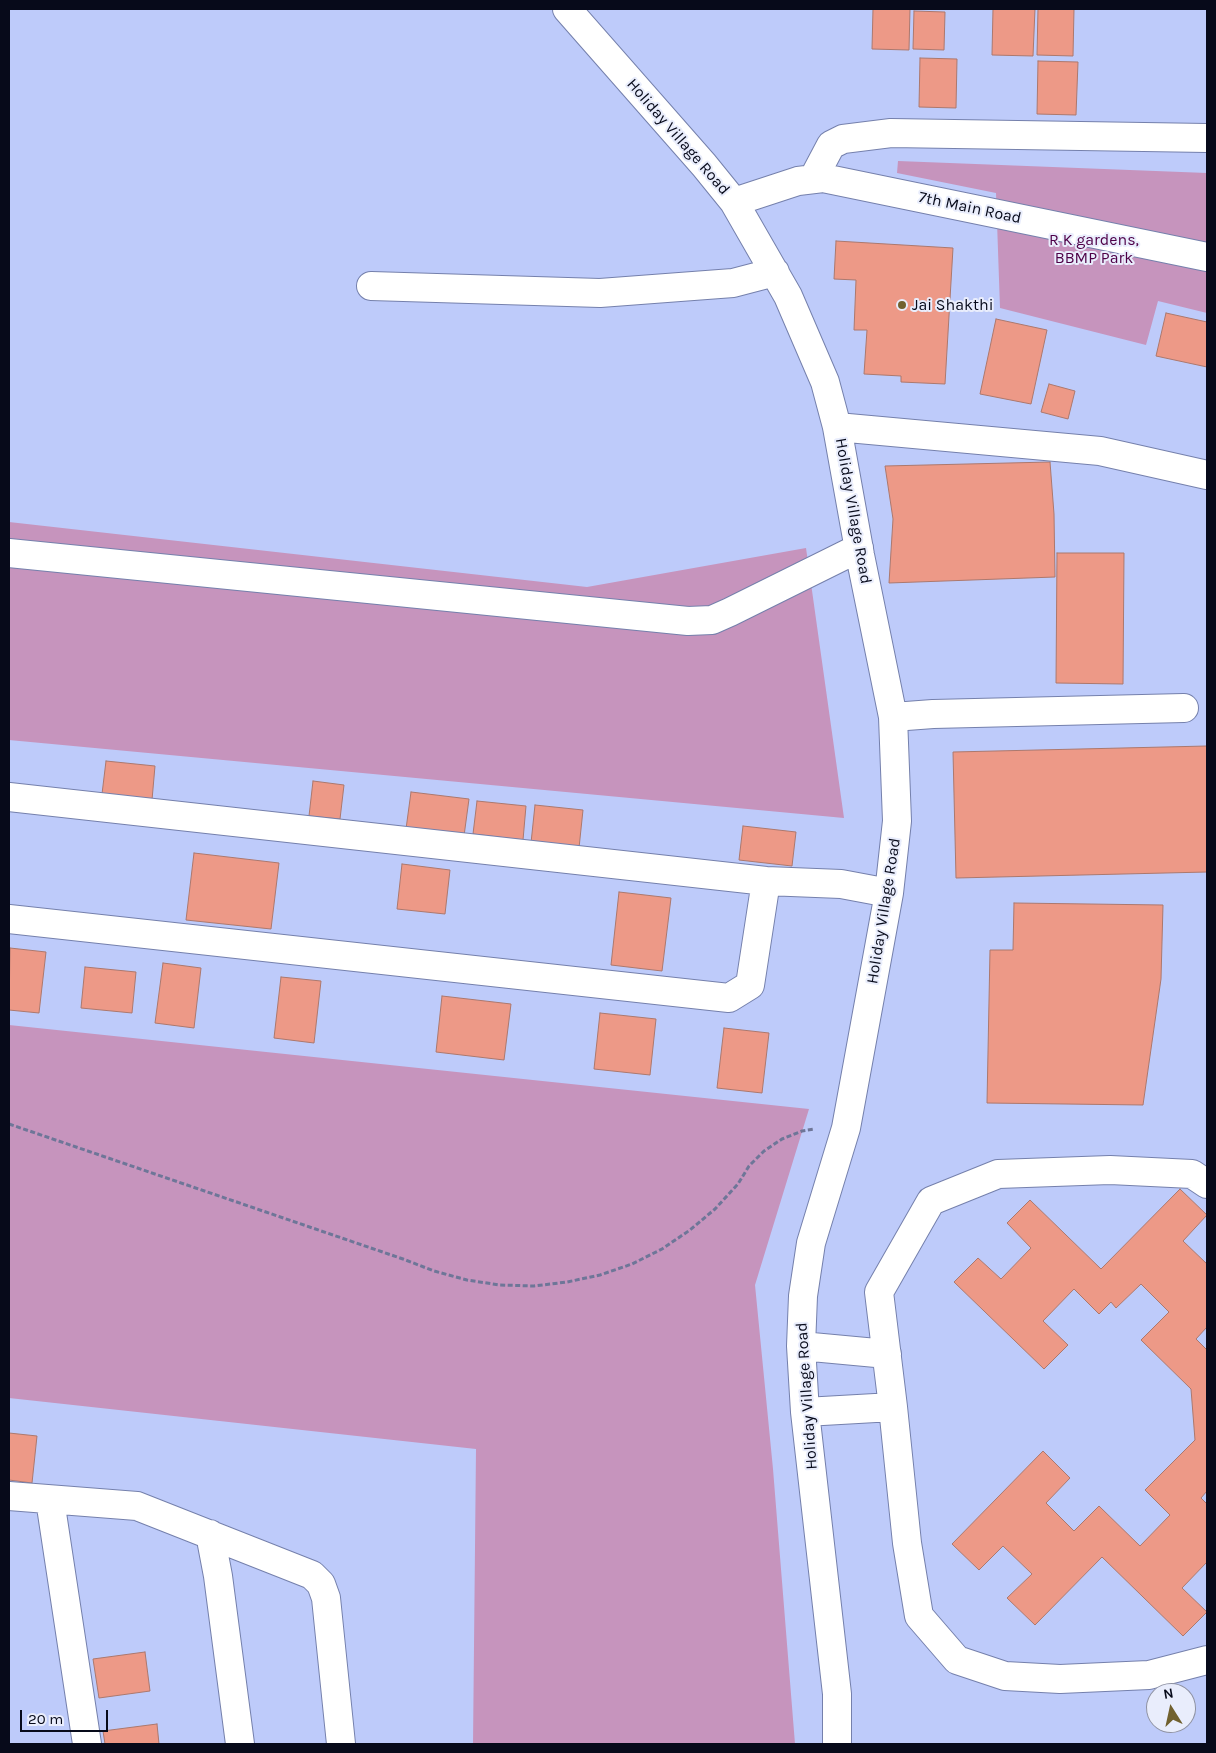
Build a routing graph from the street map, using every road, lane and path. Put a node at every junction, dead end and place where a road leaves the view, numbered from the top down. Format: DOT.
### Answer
graph roads {
  1 [pos="567,9"];
  2 [pos="1207,138"];
  3 [pos="813,179"];
  4 [pos="734,202"];
  5 [pos="1207,257"];
  6 [pos="774,272"];
  7 [pos="371,286"];
  8 [pos="837,427"];
  9 [pos="1207,476"];
  10 [pos="858,548"];
  11 [pos="9,553"];
  12 [pos="1184,708"];
  13 [pos="893,717"];
  14 [pos="9,797"];
  15 [pos="766,881"];
  16 [pos="889,893"];
  17 [pos="9,919"];
  18 [pos="9,1124"];
  19 [pos="846,1128"];
  20 [pos="1207,1184"];
  21 [pos="801,1346"];
  22 [pos="886,1354"];
  23 [pos="893,1407"];
  24 [pos="804,1412"];
  25 [pos="9,1496"];
  26 [pos="50,1500"];
  27 [pos="210,1534"];
  28 [pos="1207,1660"];
  29 [pos="87,1744"];
  30 [pos="240,1744"];
  31 [pos="341,1744"];
  32 [pos="837,1744"];
  1 -- 4 [label="street, Holiday Village Road"];
  2 -- 3 [label="street"];
  3 -- 4 [label="street, 7th Main Road"];
  3 -- 5 [label="street, 7th Main Road"];
  4 -- 6 [label="street, Holiday Village Road"];
  6 -- 7 [label="street"];
  6 -- 8 [label="street, Holiday Village Road"];
  8 -- 9 [label="street"];
  8 -- 10 [label="street, Holiday Village Road"];
  10 -- 11 [label="street"];
  10 -- 13 [label="street, Holiday Village Road"];
  12 -- 13 [label="street"];
  13 -- 16 [label="street, Holiday Village Road"];
  14 -- 15 [label="street"];
  15 -- 16 [label="street"];
  15 -- 17 [label="street"];
  16 -- 19 [label="street, Holiday Village Road"];
  18 -- 19 [label="path"];
  19 -- 21 [label="street, Holiday Village Road"];
  20 -- 22 [label="street"];
  21 -- 22 [label="street"];
  21 -- 24 [label="street, Holiday Village Road"];
  22 -- 23 [label="street"];
  23 -- 24 [label="street"];
  23 -- 28 [label="street"];
  24 -- 32 [label="street, Holiday Village Road"];
  25 -- 26 [label="street"];
  26 -- 27 [label="street"];
  26 -- 29 [label="street"];
  27 -- 30 [label="street"];
  27 -- 31 [label="street"];
}
